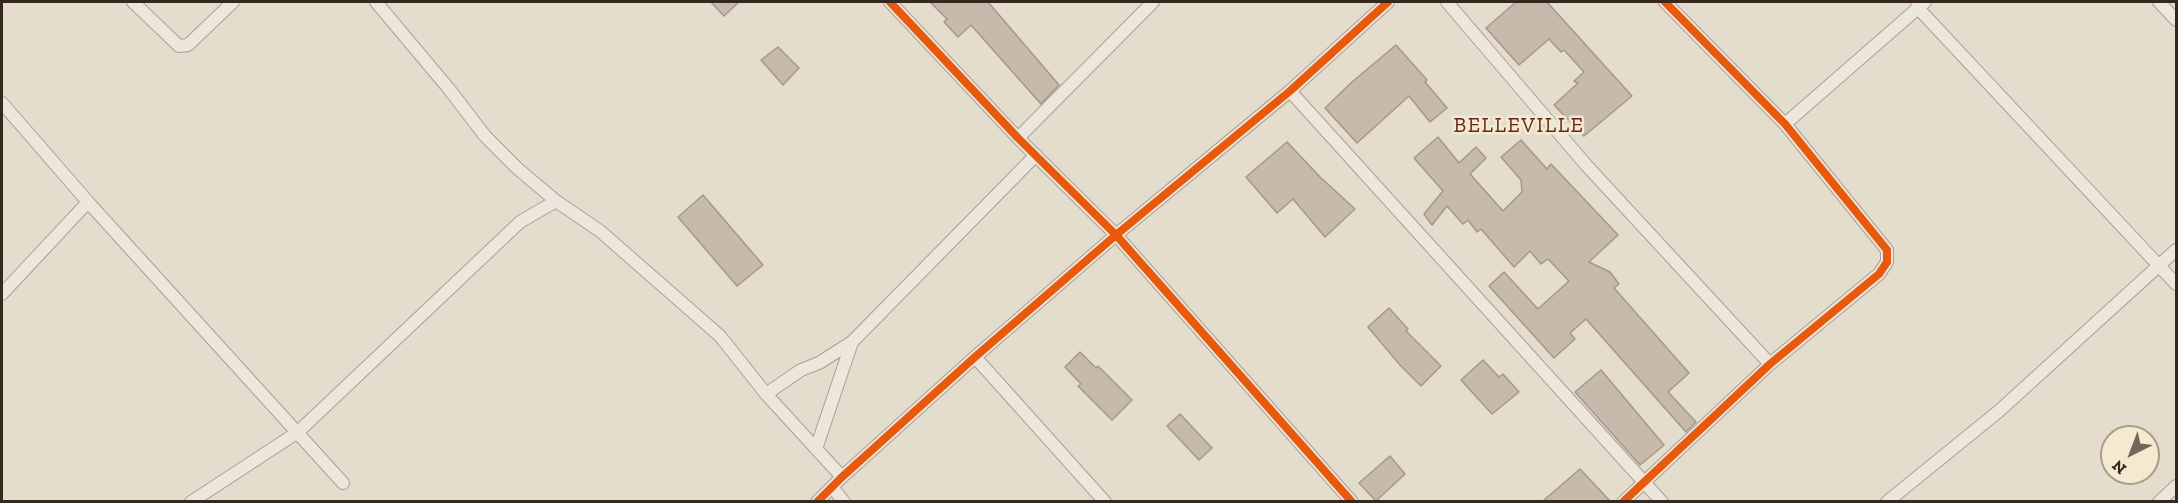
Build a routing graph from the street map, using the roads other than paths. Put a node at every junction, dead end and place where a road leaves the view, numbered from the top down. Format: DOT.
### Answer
graph roads {
  1 [pos="133,2"];
  2 [pos="233,2"];
  3 [pos="376,2"];
  4 [pos="890,2"];
  5 [pos="1153,2"];
  6 [pos="1388,2"];
  7 [pos="1447,2"];
  8 [pos="1665,2"];
  9 [pos="2159,2"];
  10 [pos="1921,4"];
  11 [pos="2176,20"];
  12 [pos="1290,91"];
  13 [pos="2,103"];
  14 [pos="1785,124"];
  15 [pos="1018,138"];
  16 [pos="1036,155"];
  17 [pos="556,201"];
  18 [pos="88,202"];
  19 [pos="1116,235"];
  20 [pos="2176,250"];
  21 [pos="2159,265"];
  22 [pos="2176,284"];
  23 [pos="2,294"];
  24 [pos="852,342"];
  25 [pos="975,357"];
  26 [pos="1770,364"];
  27 [pos="766,394"];
  28 [pos="298,432"];
  29 [pos="816,449"];
  30 [pos="842,477"];
  31 [pos="1644,482"];
  32 [pos="343,483"];
  33 [pos="2176,486"];
  34 [pos="831,487"];
  35 [pos="191,501"];
  36 [pos="817,501"];
  37 [pos="844,501"];
  38 [pos="1105,501"];
  39 [pos="1352,501"];
  40 [pos="1623,501"];
  41 [pos="1662,501"];
  42 [pos="1887,501"];
  43 [pos="2159,501"];
  1 -- 2 [label="street"];
  3 -- 17 [label="street"];
  4 -- 15 [label="street"];
  5 -- 15 [label="street"];
  6 -- 12 [label="street"];
  7 -- 26 [label="street"];
  8 -- 14 [label="street"];
  9 -- 11 [label="street"];
  10 -- 14 [label="street"];
  10 -- 21 [label="street"];
  12 -- 19 [label="street"];
  12 -- 31 [label="street"];
  13 -- 18 [label="street"];
  14 -- 26 [label="street"];
  15 -- 16 [label="street"];
  16 -- 19 [label="street"];
  16 -- 24 [label="street"];
  17 -- 27 [label="street"];
  17 -- 28 [label="street"];
  18 -- 23 [label="street"];
  18 -- 28 [label="street"];
  19 -- 25 [label="street"];
  19 -- 39 [label="street"];
  20 -- 21 [label="street"];
  21 -- 22 [label="street"];
  21 -- 42 [label="street"];
  24 -- 27 [label="street"];
  24 -- 29 [label="street"];
  25 -- 30 [label="street"];
  25 -- 38 [label="street"];
  26 -- 31 [label="street"];
  27 -- 29 [label="street"];
  28 -- 32 [label="street"];
  28 -- 35 [label="street"];
  29 -- 30 [label="street"];
  30 -- 34 [label="street"];
  31 -- 40 [label="street"];
  31 -- 41 [label="street"];
  33 -- 43 [label="street"];
  34 -- 36 [label="street"];
  34 -- 37 [label="street"];
}
